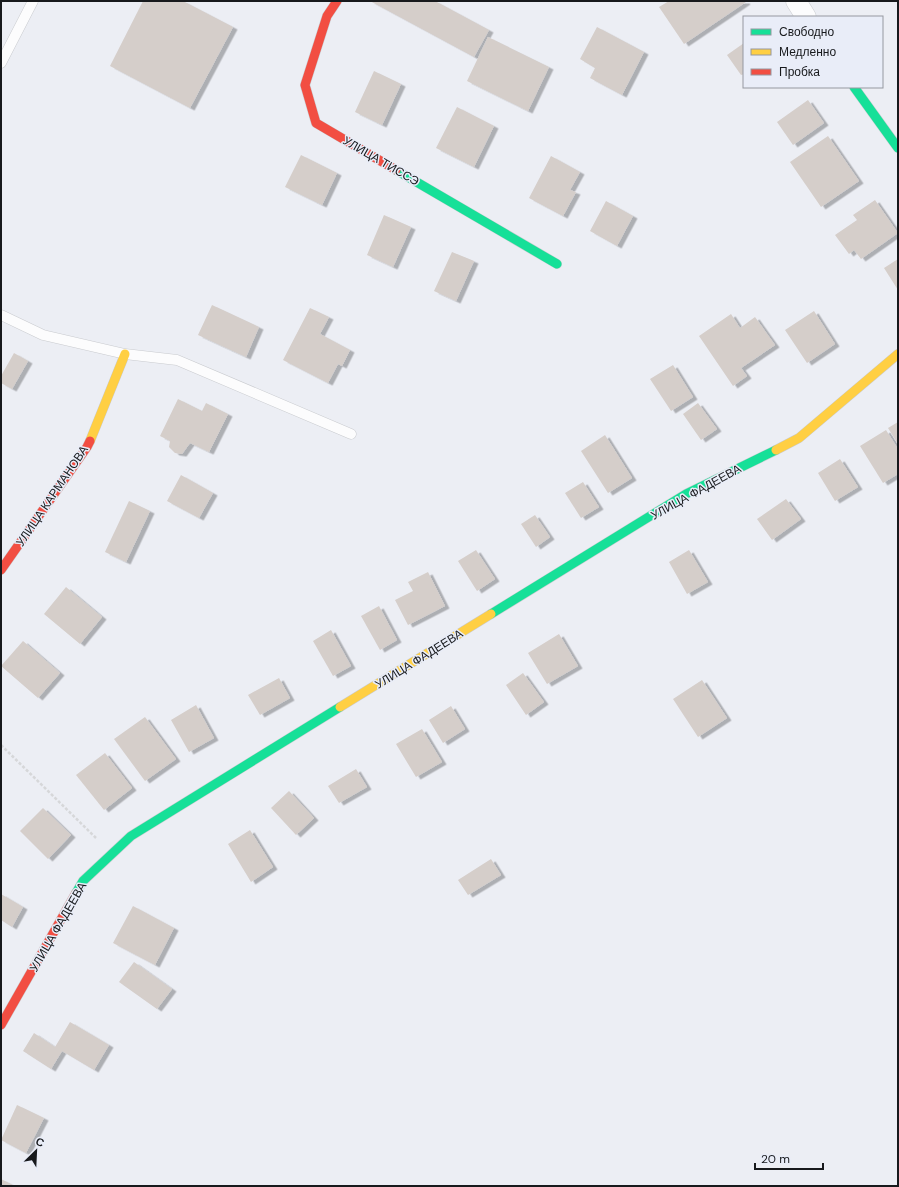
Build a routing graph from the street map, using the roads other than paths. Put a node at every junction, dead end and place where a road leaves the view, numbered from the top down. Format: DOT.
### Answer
graph roads {
  1 [pos="33,1"];
  2 [pos="337,1"];
  3 [pos="796,1"];
  4 [pos="805,16"];
  5 [pos="1,63"];
  6 [pos="855,88"];
  7 [pos="898,148"];
  8 [pos="557,264"];
  9 [pos="1,315"];
  10 [pos="126,354"];
  11 [pos="898,354"];
  12 [pos="351,434"];
  13 [pos="4,558"];
  14 [pos="1,1025"];
  1 -- 5 [label="lane"];
  2 -- 8 [label="street, УЛИЦА ТИССЭ"];
  3 -- 4 [label="street"];
  6 -- 7 [label="street"];
  9 -- 10 [label="lane"];
  10 -- 12 [label="lane"];
  10 -- 13 [label="street, УЛИЦА КАРМАНОВА"];
  11 -- 14 [label="street, УЛИЦА ФАДЕЕВА"];
}
